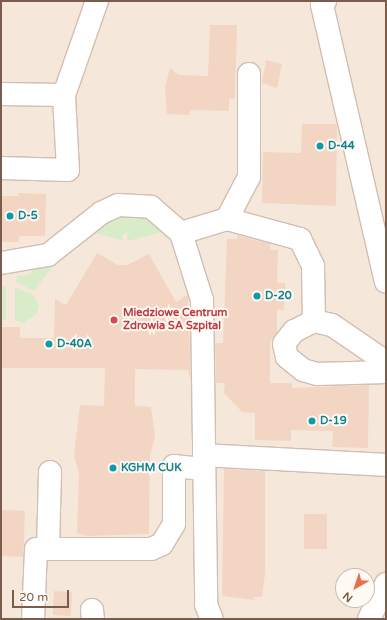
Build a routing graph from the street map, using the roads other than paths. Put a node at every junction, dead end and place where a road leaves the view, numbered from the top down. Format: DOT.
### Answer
graph roads {
  1 [pos="97,1"];
  2 [pos="323,2"];
  3 [pos="249,74"];
  4 [pos="1,94"];
  5 [pos="64,95"];
  6 [pos="1,168"];
  7 [pos="227,219"];
  8 [pos="181,233"];
  9 [pos="1,263"];
  10 [pos="386,282"];
  11 [pos="314,321"];
  12 [pos="386,362"];
  13 [pos="386,372"];
  14 [pos="204,462"];
  15 [pos="386,465"];
  16 [pos="50,472"];
  17 [pos="48,549"];
  18 [pos="386,584"];
  19 [pos="33,619"];
  20 [pos="212,619"];
  21 [pos="369,619"];
  1 -- 5 [label="street"];
  2 -- 10 [label="street"];
  3 -- 7 [label="street"];
  4 -- 5 [label="street"];
  5 -- 6 [label="street"];
  7 -- 8 [label="street"];
  7 -- 11 [label="street"];
  8 -- 9 [label="street"];
  8 -- 14 [label="street"];
  11 -- 12 [label="street"];
  11 -- 13 [label="street"];
  14 -- 15 [label="street"];
  14 -- 17 [label="street"];
  14 -- 20 [label="street"];
  16 -- 17 [label="street"];
  17 -- 19 [label="street"];
  18 -- 21 [label="street"];
}
